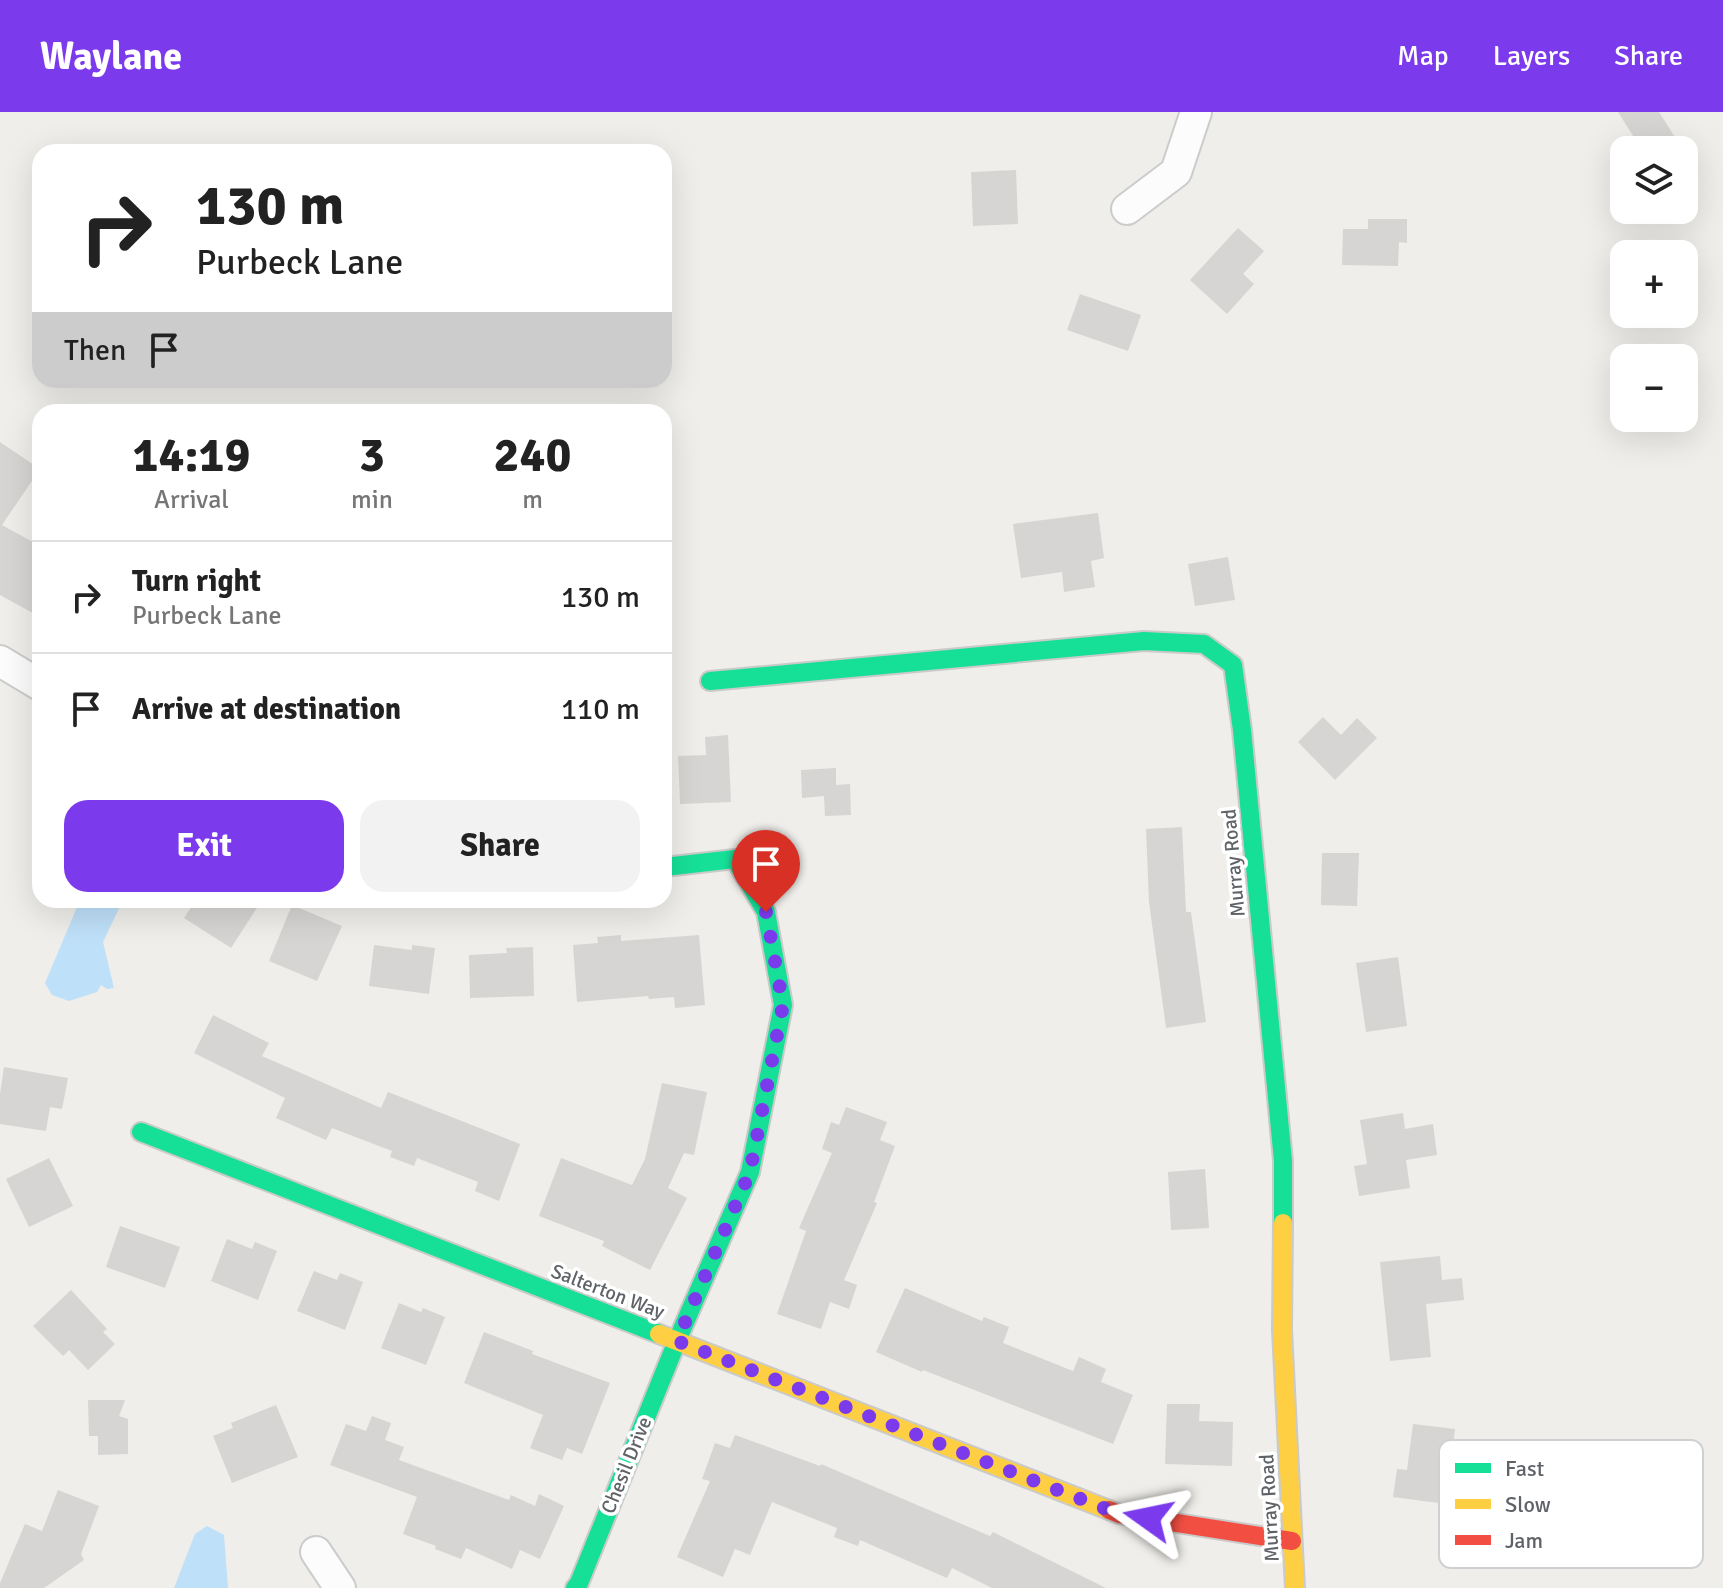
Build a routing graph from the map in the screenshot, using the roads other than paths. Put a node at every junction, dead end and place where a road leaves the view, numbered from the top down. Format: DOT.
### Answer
graph roads {
  1 [pos="1196,112"];
  2 [pos="1127,209"];
  3 [pos="0,661"];
  4 [pos="32,680"];
  5 [pos="710,681"];
  6 [pos="672,866"];
  7 [pos="141,1132"];
  8 [pos="677,1341"];
  9 [pos="1292,1541"];
  10 [pos="316,1552"];
  11 [pos="340,1588"];
  12 [pos="575,1588"];
  13 [pos="1295,1588"];
  1 -- 2 [label="street"];
  3 -- 4 [label="street"];
  5 -- 9 [label="street, Murray Road"];
  6 -- 8 [label="street, Chesil Drive"];
  7 -- 8 [label="street, Salterton Way"];
  8 -- 9 [label="street, Salterton Way"];
  8 -- 12 [label="street, Chesil Drive"];
  9 -- 13 [label="street, Murray Road"];
  10 -- 11 [label="street"];
}
